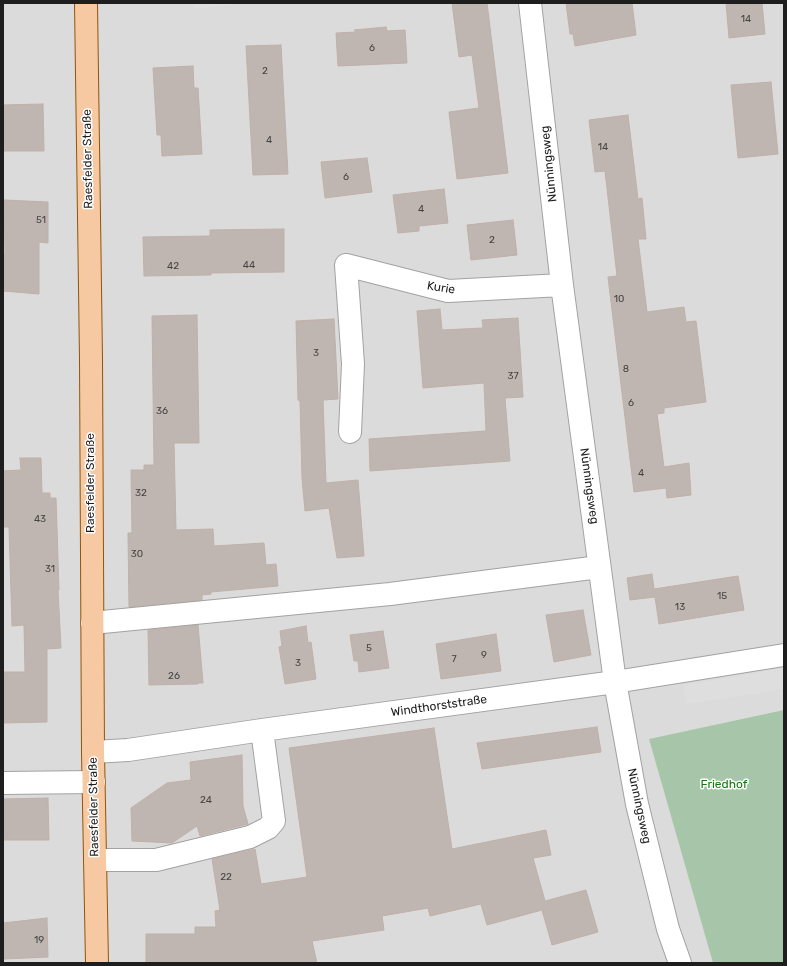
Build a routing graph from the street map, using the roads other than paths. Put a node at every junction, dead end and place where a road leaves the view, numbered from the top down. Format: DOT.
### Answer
graph roads {
  1 [pos="86,3"];
  2 [pos="530,3"];
  3 [pos="562,285"];
  4 [pos="350,432"];
  5 [pos="600,567"];
  6 [pos="92,623"];
  7 [pos="784,655"];
  8 [pos="615,682"];
  9 [pos="262,730"];
  10 [pos="93,752"];
  11 [pos="94,782"];
  12 [pos="3,783"];
  13 [pos="95,860"];
  14 [pos="98,963"];
  15 [pos="680,963"];
  1 -- 6 [label="main road, Raesfelder Straße"];
  2 -- 3 [label="street, Nünningsweg"];
  3 -- 4 [label="street, Kurie"];
  3 -- 5 [label="street, Nünningsweg"];
  5 -- 6 [label="street"];
  5 -- 8 [label="street, Nünningsweg"];
  6 -- 10 [label="main road, Raesfelder Straße"];
  7 -- 8 [label="street, Windthorststraße"];
  8 -- 9 [label="street, Windthorststraße"];
  8 -- 15 [label="street, Nünningsweg"];
  9 -- 10 [label="street, Windthorststraße"];
  9 -- 13 [label="street"];
  10 -- 11 [label="main road, Raesfelder Straße"];
  11 -- 12 [label="street"];
  11 -- 13 [label="main road, Raesfelder Straße"];
  13 -- 14 [label="main road, Raesfelder Straße"];
}
